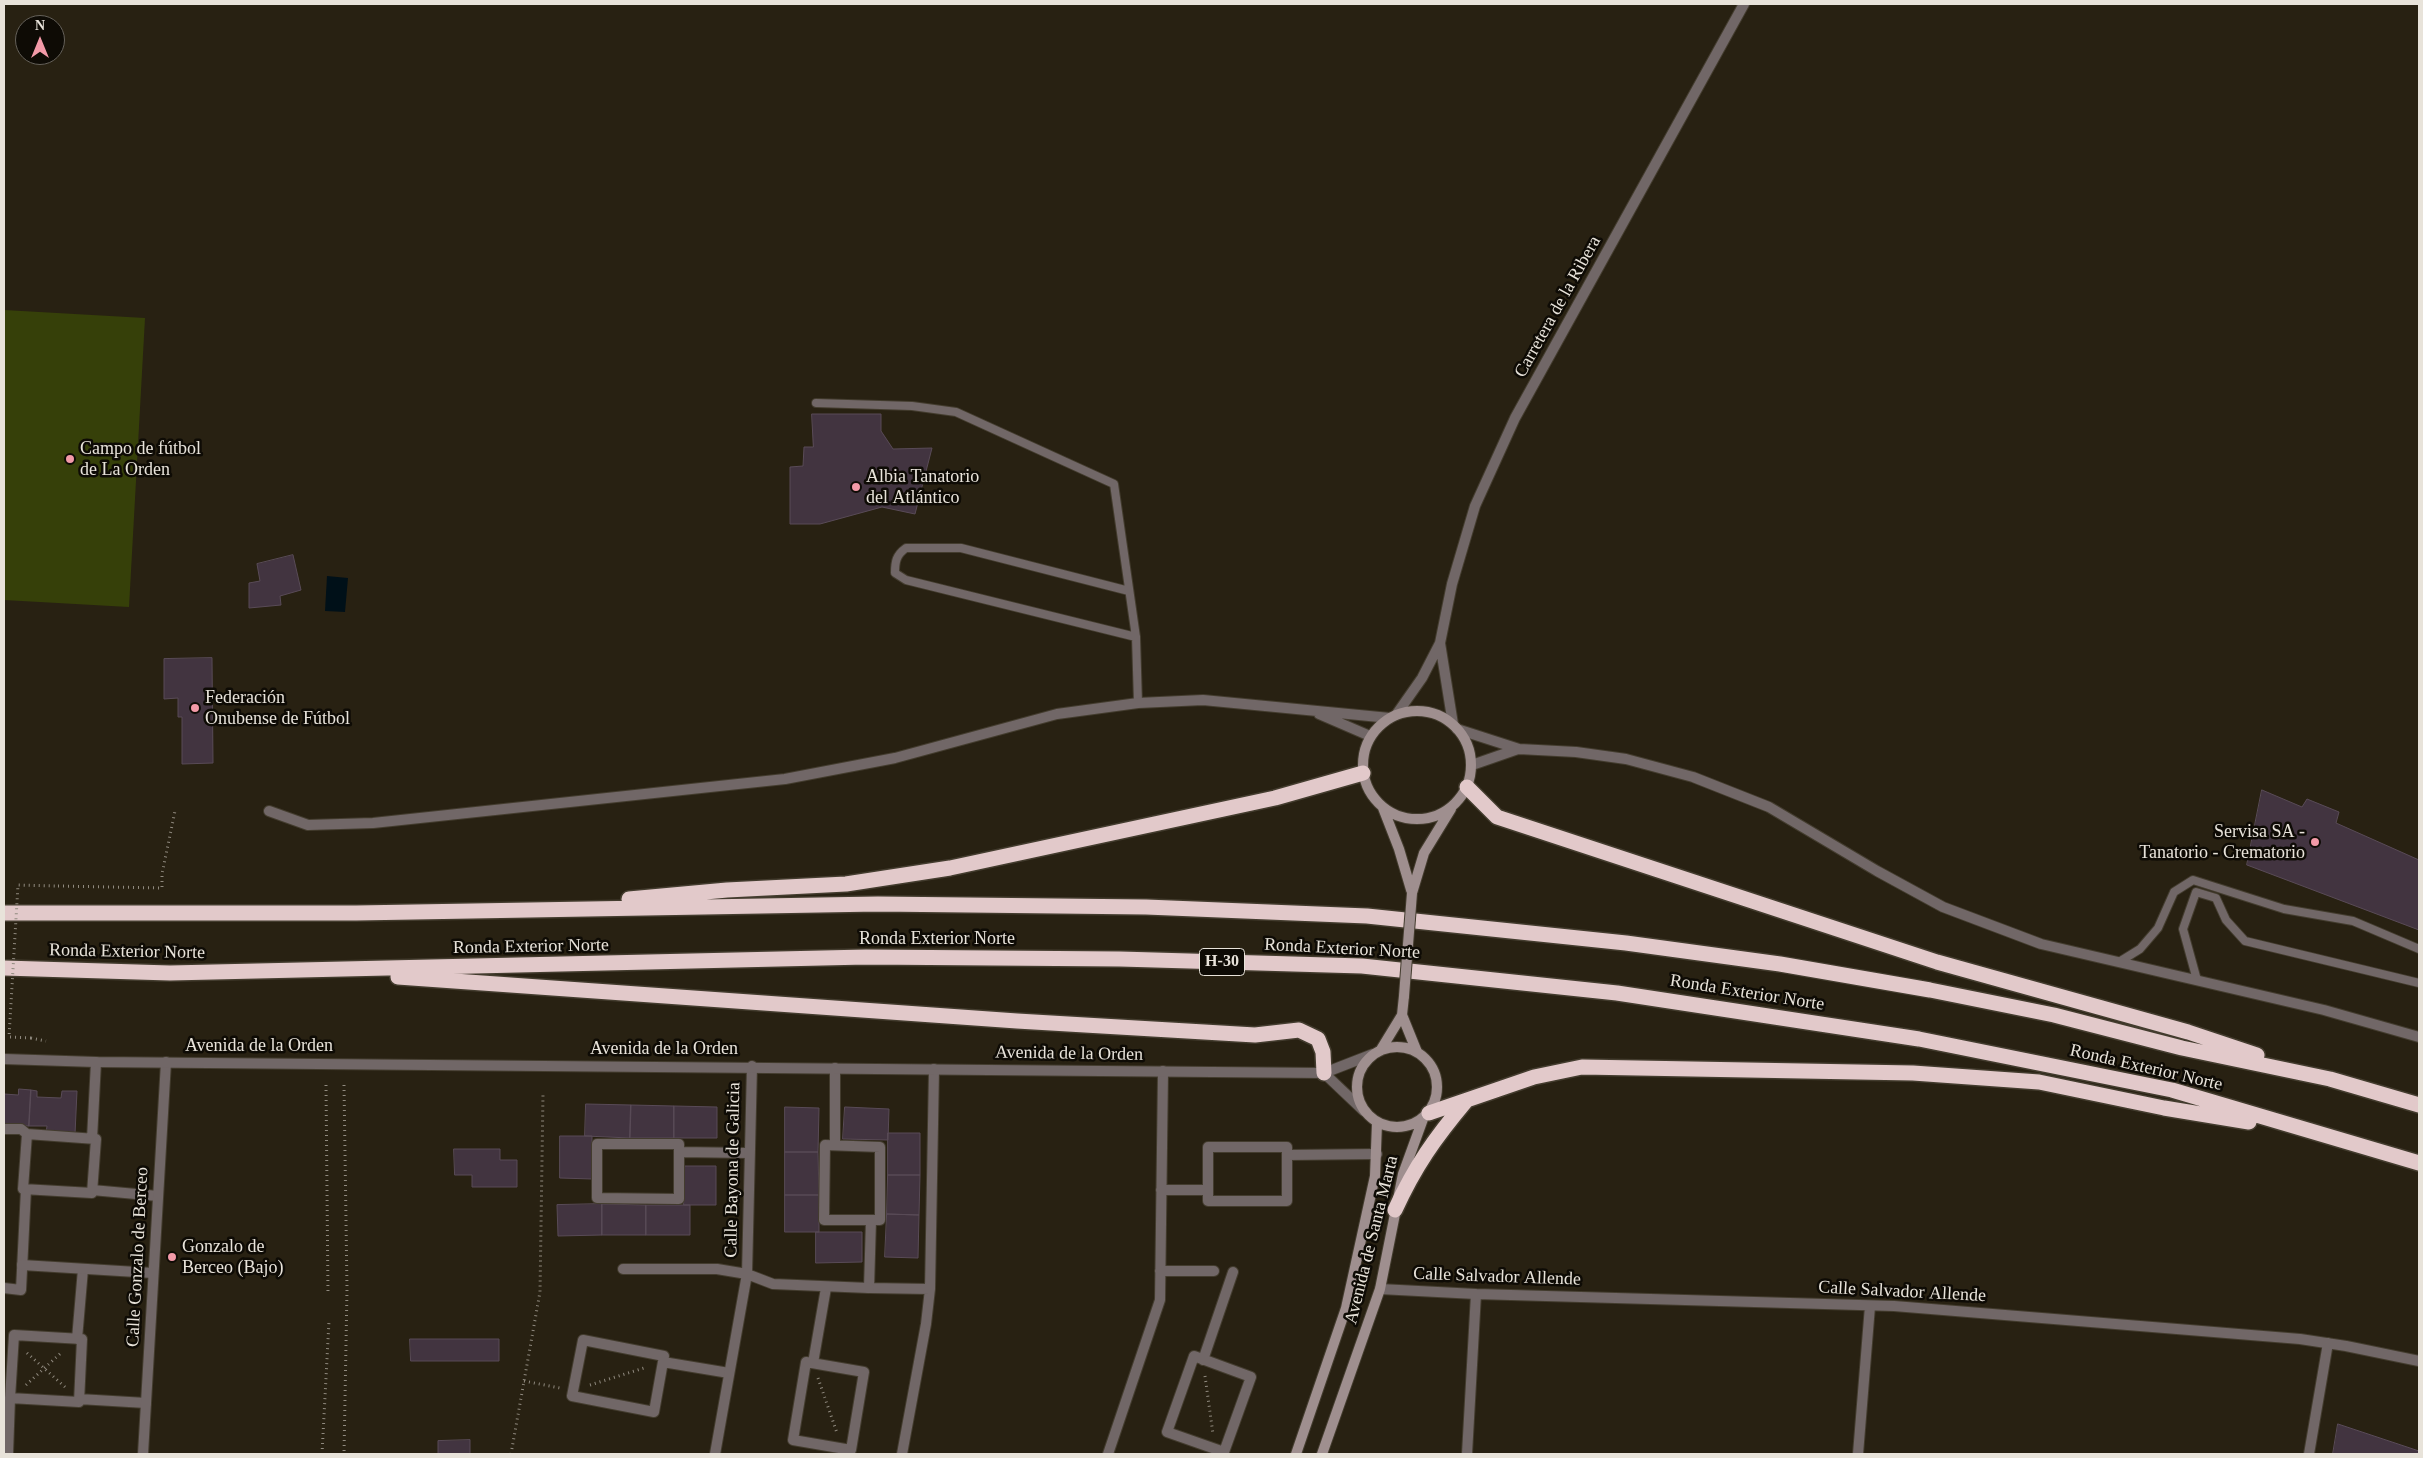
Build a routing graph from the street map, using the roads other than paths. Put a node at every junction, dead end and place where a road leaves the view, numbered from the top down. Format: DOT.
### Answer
graph roads {
  1 [pos="1744,4"];
  2 [pos="816,403"];
  3 [pos="1129,591"];
  4 [pos="1136,637"];
  5 [pos="1440,643"];
  6 [pos="1138,702"];
  7 [pos="1312,711"];
  8 [pos="1393,716"];
  9 [pos="1455,726"];
  10 [pos="1370,736"];
  11 [pos="1519,749"];
  12 [pos="1472,765"];
  13 [pos="1363,773"];
  14 [pos="1467,787"];
  15 [pos="1383,808"];
  16 [pos="1451,808"];
  17 [pos="269,811"];
  18 [pos="1412,893"];
  19 [pos="532,909"];
  20 [pos="4,913"];
  21 [pos="2419,949"];
  22 [pos="2119,962"];
  23 [pos="4,968"];
  24 [pos="309,971"];
  25 [pos="2197,980"];
  26 [pos="2419,983"];
  27 [pos="1402,1015"];
  28 [pos="2419,1037"];
  29 [pos="1417,1052"];
  30 [pos="1376,1053"];
  31 [pos="4,1059"];
  32 [pos="96,1062"];
  33 [pos="166,1062"];
  34 [pos="752,1066"];
  35 [pos="835,1068"];
  36 [pos="934,1069"];
  37 [pos="1163,1072"];
  38 [pos="1324,1073"];
  39 [pos="2330,1080"];
  40 [pos="1468,1100"];
  41 [pos="2419,1105"];
  42 [pos="1364,1112"];
  43 [pos="1426,1116"];
  44 [pos="1377,1123"];
  45 [pos="4,1129"];
  46 [pos="2312,1132"];
  47 [pos="27,1134"];
  48 [pos="92,1139"];
  49 [pos="835,1145"];
  50 [pos="679,1152"];
  51 [pos="749,1153"];
  52 [pos="1377,1154"];
  53 [pos="1287,1155"];
  54 [pos="2419,1163"];
  55 [pos="26,1189"];
  56 [pos="92,1190"];
  57 [pos="1161,1190"];
  58 [pos="1208,1190"];
  59 [pos="158,1196"];
  60 [pos="1394,1210"];
  61 [pos="871,1220"];
  62 [pos="22,1265"];
  63 [pos="83,1269"];
  64 [pos="623,1269"];
  65 [pos="1160,1271"];
  66 [pos="1214,1271"];
  67 [pos="1233,1272"];
  68 [pos="154,1273"];
  69 [pos="747,1274"];
  70 [pos="4,1288"];
  71 [pos="826,1288"];
  72 [pos="869,1288"];
  73 [pos="930,1289"];
  74 [pos="1380,1289"];
  75 [pos="1476,1294"];
  76 [pos="1870,1306"];
  77 [pos="78,1339"];
  78 [pos="9,1341"];
  79 [pos="2328,1343"];
  80 [pos="1203,1360"];
  81 [pos="2419,1361"];
  82 [pos="664,1362"];
  83 [pos="813,1363"];
  84 [pos="730,1374"];
  85 [pos="10,1398"];
  86 [pos="78,1399"];
  87 [pos="146,1403"];
  88 [pos="842,1451"];
  89 [pos="1214,1452"];
  90 [pos="8,1454"];
  91 [pos="143,1454"];
  92 [pos="715,1454"];
  93 [pos="902,1454"];
  94 [pos="1108,1454"];
  95 [pos="1296,1454"];
  96 [pos="1322,1454"];
  97 [pos="1467,1454"];
  98 [pos="1858,1454"];
  99 [pos="2309,1454"];
  1 -- 5 [label="street, Carretera de la Ribera"];
  2 -- 3 [label="lane"];
  3 -- 4 [label="lane"];
  3 -- 4 [label="lane"];
  4 -- 6 [label="lane"];
  5 -- 8 [label="street"];
  5 -- 9 [label="street"];
  6 -- 7 [label="street"];
  6 -- 17 [label="street"];
  7 -- 8 [label="street"];
  7 -- 10 [label="street"];
  8 -- 9 [label="main road"];
  8 -- 10 [label="main road"];
  9 -- 11 [label="street"];
  9 -- 12 [label="main road"];
  10 -- 13 [label="main road"];
  11 -- 12 [label="street"];
  11 -- 22 [label="street"];
  12 -- 14 [label="main road"];
  13 -- 15 [label="main road"];
  13 -- 19 [label="highway"];
  14 -- 16 [label="main road"];
  14 -- 39 [label="highway"];
  15 -- 16 [label="main road"];
  15 -- 18 [label="main road"];
  16 -- 18 [label="main road"];
  18 -- 27 [label="main road, bridge"];
  19 -- 20 [label="highway, Ronda Exterior Norte"];
  19 -- 39 [label="highway, Ronda Exterior Norte"];
  21 -- 22 [label="lane"];
  22 -- 25 [label="street"];
  23 -- 24 [label="highway, Ronda Exterior Norte / H-30"];
  24 -- 38 [label="highway"];
  24 -- 46 [label="highway, Ronda Exterior Norte / H-30"];
  25 -- 26 [label="lane"];
  25 -- 28 [label="street"];
  27 -- 29 [label="main road"];
  27 -- 30 [label="main road"];
  29 -- 30 [label="main road"];
  29 -- 43 [label="main road"];
  30 -- 38 [label="street, Avenida de la Orden"];
  30 -- 42 [label="main road"];
  31 -- 32 [label="street, Avenida de la Orden"];
  32 -- 33 [label="street, Avenida de la Orden"];
  32 -- 48 [label="street"];
  33 -- 34 [label="street, Avenida de la Orden"];
  33 -- 59 [label="street, Calle Gonzalo de Berceo"];
  34 -- 35 [label="street, Avenida de la Orden"];
  34 -- 51 [label="street, Calle Bayona de Galicia"];
  35 -- 36 [label="street, Avenida de la Orden"];
  35 -- 49 [label="street"];
  36 -- 37 [label="street, Avenida de la Orden"];
  36 -- 73 [label="street"];
  37 -- 38 [label="street, Avenida de la Orden"];
  37 -- 57 [label="street"];
  38 -- 42 [label="street"];
  39 -- 41 [label="highway, Ronda Exterior Norte"];
  40 -- 43 [label="highway"];
  40 -- 46 [label="highway"];
  40 -- 60 [label="highway"];
  42 -- 44 [label="main road"];
  43 -- 44 [label="main road"];
  43 -- 60 [label="main road, Avenida de Santa Marta"];
  44 -- 52 [label="main road, Avenida de Santa Marta"];
  45 -- 47 [label="street"];
  46 -- 54 [label="highway, Ronda Exterior Norte / H-30"];
  47 -- 48 [label="street"];
  47 -- 55 [label="street"];
  48 -- 56 [label="street"];
  49 -- 61 [label="street"];
  49 -- 61 [label="street"];
  50 -- 50 [label="street"];
  50 -- 51 [label="street"];
  51 -- 69 [label="street, Calle Bayona de Galicia"];
  52 -- 53 [label="street"];
  52 -- 95 [label="main road, Avenida de Santa Marta"];
  53 -- 58 [label="street"];
  53 -- 58 [label="street"];
  55 -- 56 [label="street"];
  55 -- 62 [label="street"];
  56 -- 59 [label="street"];
  57 -- 58 [label="street"];
  57 -- 65 [label="street"];
  59 -- 68 [label="street, Calle Gonzalo de Berceo"];
  60 -- 74 [label="main road, Avenida de Santa Marta"];
  61 -- 72 [label="street"];
  62 -- 63 [label="street"];
  62 -- 70 [label="street"];
  63 -- 68 [label="street"];
  63 -- 77 [label="street"];
  64 -- 69 [label="street, Calle Bayona de Galicia"];
  65 -- 66 [label="street"];
  65 -- 94 [label="street"];
  67 -- 80 [label="street"];
  68 -- 87 [label="street, Calle Gonzalo de Berceo"];
  69 -- 71 [label="street, Calle Bayona de Galicia"];
  69 -- 84 [label="street, Calle Bayona de Galicia"];
  71 -- 72 [label="street, Calle Bayona de Galicia"];
  71 -- 83 [label="street"];
  72 -- 73 [label="street, Calle Bayona de Galicia"];
  73 -- 93 [label="street"];
  74 -- 75 [label="street, Calle Salvador Allende"];
  74 -- 96 [label="main road, Avenida de Santa Marta"];
  75 -- 76 [label="street, Calle Salvador Allende"];
  75 -- 97 [label="street"];
  76 -- 79 [label="street, Calle Salvador Allende"];
  76 -- 98 [label="street"];
  77 -- 78 [label="street"];
  77 -- 86 [label="street"];
  78 -- 85 [label="street"];
  79 -- 81 [label="street, Calle Salvador Allende"];
  79 -- 99 [label="street"];
  80 -- 89 [label="street"];
  80 -- 89 [label="street"];
  82 -- 82 [label="street"];
  82 -- 84 [label="street"];
  83 -- 88 [label="street"];
  83 -- 88 [label="street"];
  84 -- 92 [label="street, Calle Bayona de Galicia"];
  85 -- 86 [label="street"];
  85 -- 90 [label="street"];
  86 -- 87 [label="street"];
  87 -- 91 [label="street, Calle Gonzalo de Berceo"];
}
